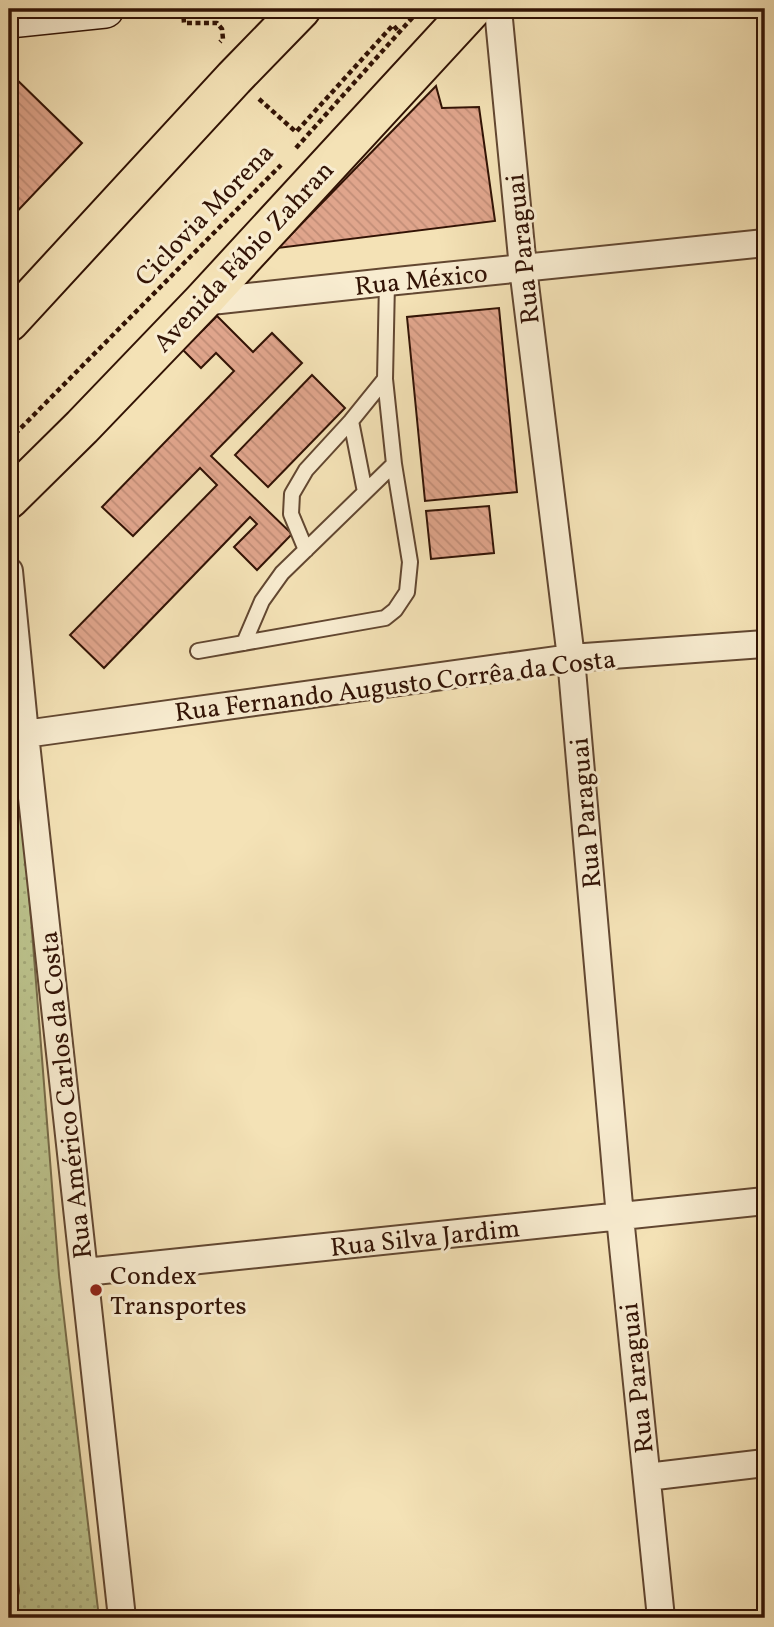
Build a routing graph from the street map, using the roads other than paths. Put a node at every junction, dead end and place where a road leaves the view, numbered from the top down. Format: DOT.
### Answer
graph roads {
  1 [pos="105,9"];
  2 [pos="302,9"];
  3 [pos="472,9"];
  4 [pos="498,9"];
  5 [pos="9,19"];
  6 [pos="765,243"];
  7 [pos="523,268"];
  8 [pos="387,282"];
  9 [pos="202,302"];
  10 [pos="9,322"];
  11 [pos="385,379"];
  12 [pos="351,421"];
  13 [pos="394,464"];
  14 [pos="365,492"];
  15 [pos="9,499"];
  16 [pos="306,550"];
  17 [pos="9,571"];
  18 [pos="244,643"];
  19 [pos="765,644"];
  20 [pos="198,651"];
  21 [pos="571,658"];
  22 [pos="25,734"];
  23 [pos="765,1201"];
  24 [pos="620,1217"];
  25 [pos="85,1272"];
  26 [pos="765,1463"];
  27 [pos="647,1477"];
  28 [pos="9,1576"];
  29 [pos="9,1591"];
  30 [pos="122,1618"];
  31 [pos="661,1618"];
  1 -- 5 [label="street"];
  2 -- 10 [label="main road"];
  3 -- 9 [label="main road, Avenida Fábio Zahran"];
  4 -- 7 [label="street, Rua Paraguai"];
  6 -- 7 [label="street, Rua México"];
  7 -- 8 [label="street, Rua México"];
  7 -- 21 [label="street, Rua Paraguai"];
  8 -- 9 [label="street, Rua México"];
  8 -- 11 [label="lane"];
  9 -- 15 [label="main road, Avenida Fábio Zahran"];
  11 -- 12 [label="lane"];
  11 -- 13 [label="lane"];
  12 -- 14 [label="lane"];
  12 -- 16 [label="lane"];
  13 -- 14 [label="lane"];
  13 -- 18 [label="lane"];
  14 -- 16 [label="lane"];
  16 -- 18 [label="lane"];
  17 -- 22 [label="street, Rua Américo Carlos da Costa"];
  18 -- 20 [label="lane"];
  19 -- 21 [label="street, Rua Fernando Augusto Corrêa da Costa"];
  21 -- 22 [label="street, Rua Fernando Augusto Corrêa da Costa"];
  21 -- 24 [label="street, Rua Paraguai"];
  22 -- 25 [label="street, Rua Américo Carlos da Costa"];
  23 -- 24 [label="street, Rua Silva Jardim"];
  24 -- 25 [label="street, Rua Silva Jardim"];
  24 -- 27 [label="street, Rua Paraguai"];
  25 -- 30 [label="street, Rua Américo Carlos da Costa"];
  26 -- 27 [label="street"];
  27 -- 31 [label="street, Rua Paraguai"];
  28 -- 29 [label="lane"];
}
